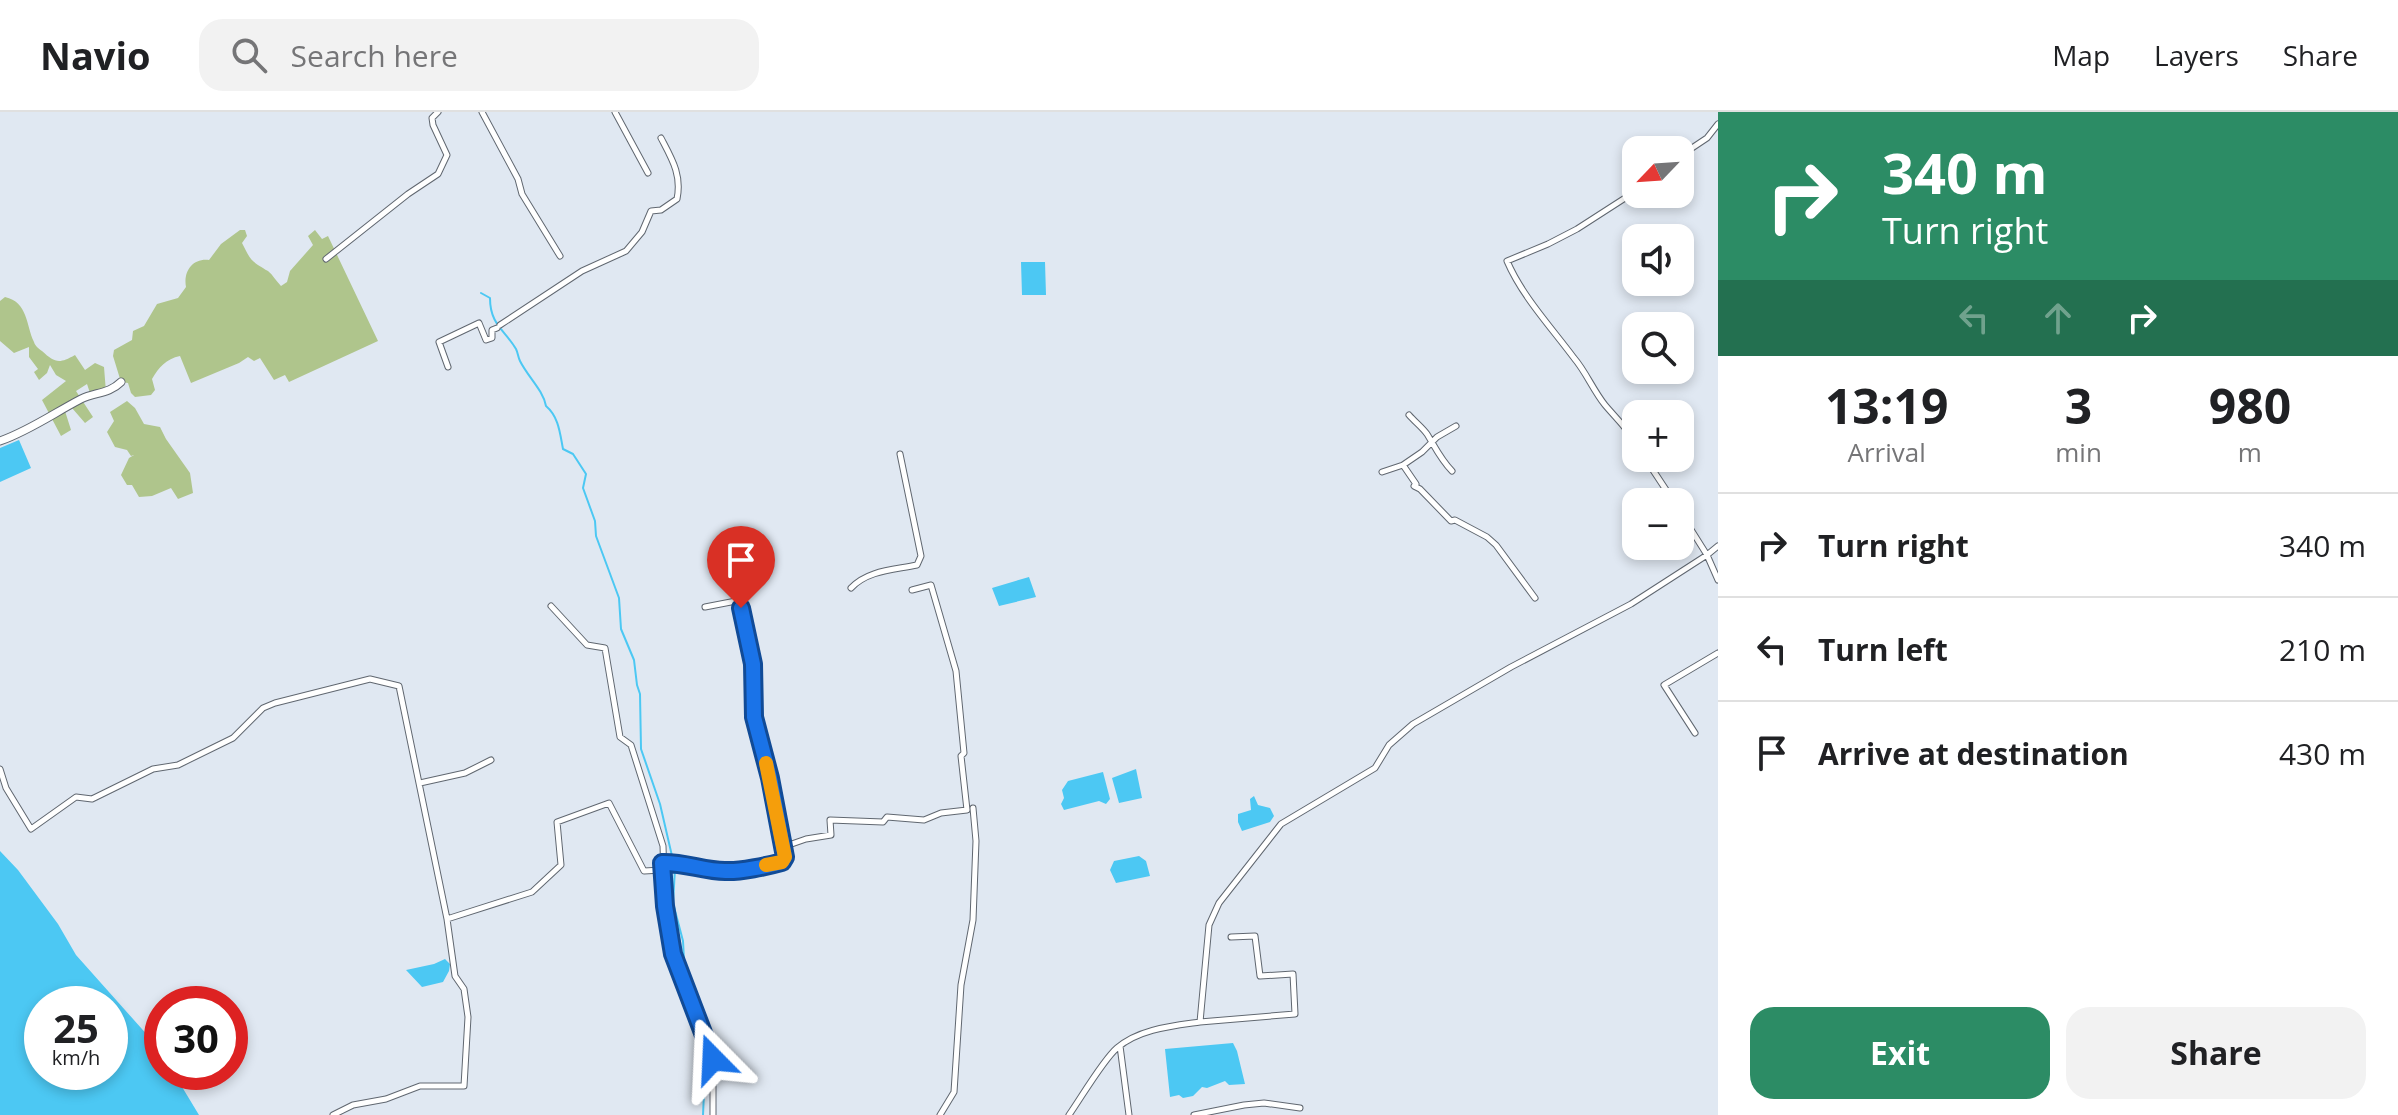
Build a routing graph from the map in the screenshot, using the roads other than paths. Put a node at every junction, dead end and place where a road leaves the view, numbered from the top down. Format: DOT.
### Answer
graph roads {
  1 [pos="438,112"];
  2 [pos="482,112"];
  3 [pos="615,112"];
  4 [pos="1718,124"];
  5 [pos="661,138"];
  6 [pos="1694,147"];
  7 [pos="648,173"];
  8 [pos="1622,200"];
  9 [pos="560,256"];
  10 [pos="326,259"];
  11 [pos="448,367"];
  12 [pos="121,382"];
  13 [pos="1409,415"];
  14 [pos="1622,422"];
  15 [pos="1456,426"];
  16 [pos="0,441"];
  17 [pos="1430,443"];
  18 [pos="900,454"];
  19 [pos="1403,465"];
  20 [pos="1452,471"];
  21 [pos="1382,472"];
  22 [pos="1694,534"];
  23 [pos="1718,546"];
  24 [pos="1707,555"];
  25 [pos="1718,580"];
  26 [pos="851,588"];
  27 [pos="912,590"];
  28 [pos="1535,598"];
  29 [pos="551,606"];
  30 [pos="705,607"];
  31 [pos="1718,653"];
  32 [pos="1695,733"];
  33 [pos="491,760"];
  34 [pos="0,769"];
  35 [pos="420,783"];
  36 [pos="973,808"];
  37 [pos="783,847"];
  38 [pos="662,866"];
  39 [pos="447,919"];
  40 [pos="1231,937"];
  41 [pos="1200,1022"];
  42 [pos="1120,1046"];
  43 [pos="1300,1108"];
  44 [pos="333,1115"];
  45 [pos="713,1115"];
  46 [pos="940,1115"];
  47 [pos="1069,1115"];
  48 [pos="1129,1115"];
  49 [pos="1194,1115"];
  1 -- 10 [label="street"];
  2 -- 9 [label="street"];
  3 -- 7 [label="street"];
  4 -- 6 [label="street"];
  5 -- 11 [label="street"];
  8 -- 14 [label="street"];
  12 -- 16 [label="street"];
  13 -- 17 [label="street"];
  15 -- 17 [label="street"];
  17 -- 19 [label="street"];
  17 -- 20 [label="street"];
  18 -- 26 [label="street"];
  19 -- 21 [label="street"];
  19 -- 28 [label="street"];
  22 -- 24 [label="street"];
  23 -- 24 [label="street"];
  24 -- 25 [label="street"];
  24 -- 41 [label="street"];
  27 -- 37 [label="street"];
  29 -- 38 [label="street"];
  30 -- 37 [label="street"];
  31 -- 32 [label="street"];
  33 -- 35 [label="street"];
  34 -- 35 [label="street"];
  35 -- 39 [label="street"];
  36 -- 46 [label="street"];
  37 -- 38 [label="street"];
  38 -- 39 [label="street"];
  38 -- 45 [label="street"];
  39 -- 44 [label="street"];
  40 -- 41 [label="street"];
  41 -- 42 [label="street"];
  42 -- 47 [label="street"];
  42 -- 48 [label="street"];
  43 -- 49 [label="street"];
}
